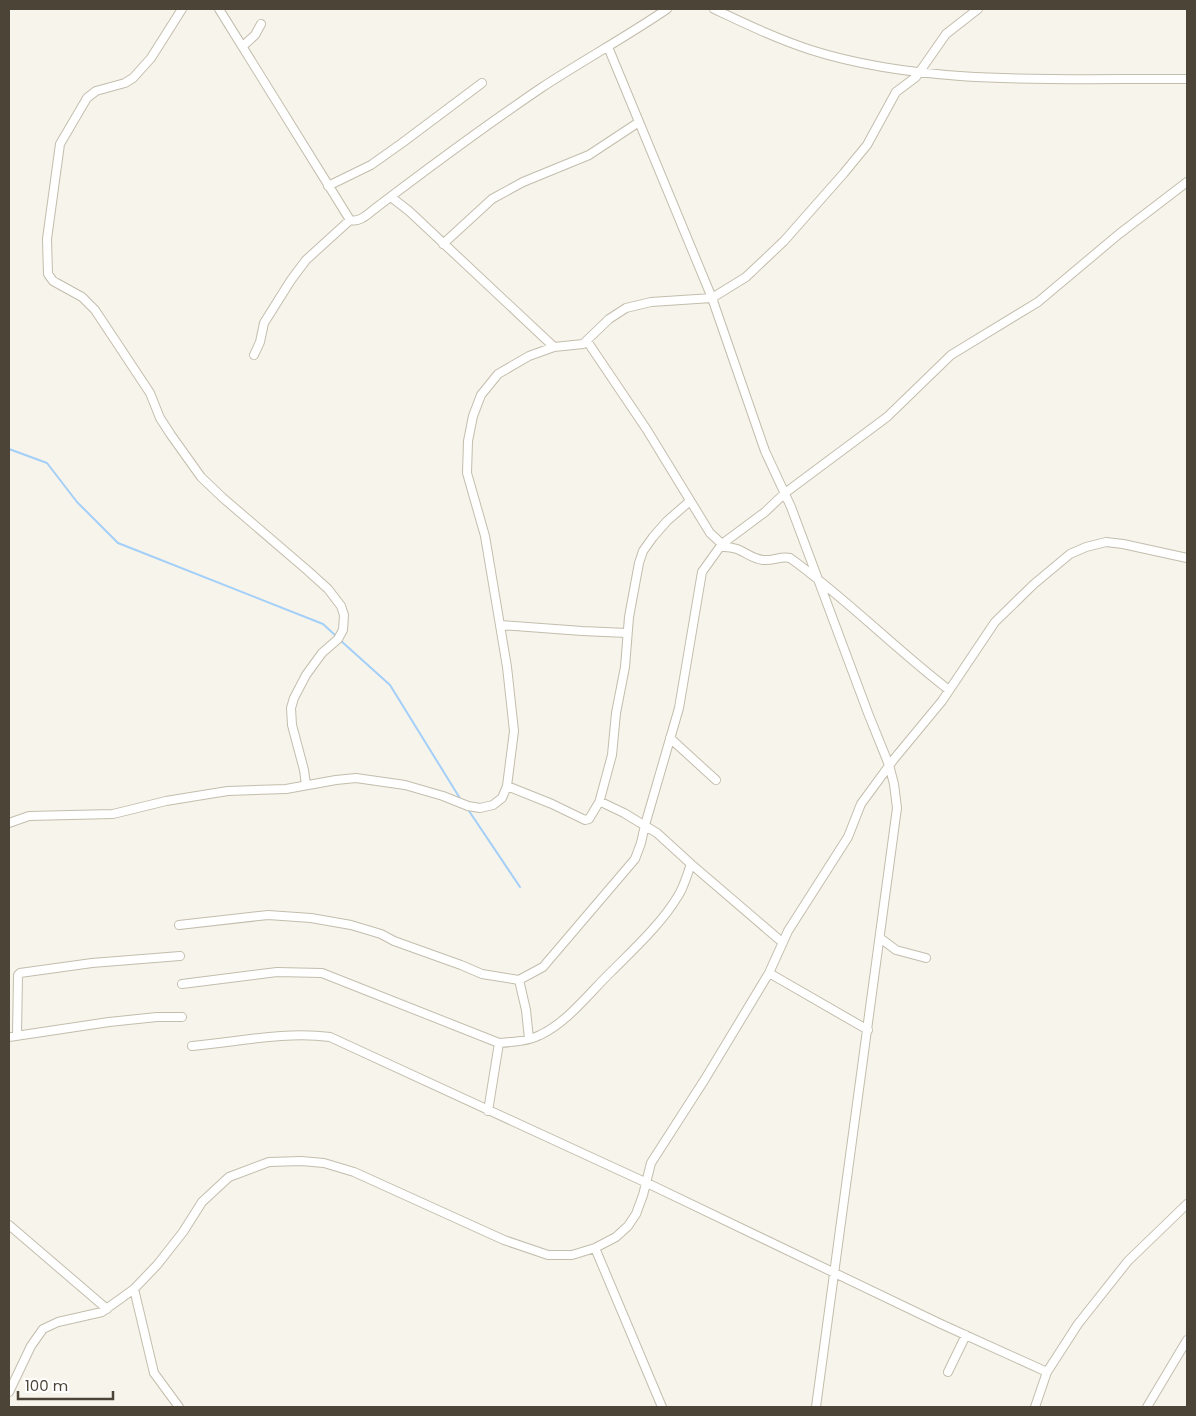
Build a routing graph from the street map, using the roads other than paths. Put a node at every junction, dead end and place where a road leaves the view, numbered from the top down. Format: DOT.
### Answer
graph roads {
  1 [pos="182,9"];
  2 [pos="219,9"];
  3 [pos="667,9"];
  4 [pos="714,9"];
  5 [pos="978,9"];
  6 [pos="262,24"];
  7 [pos="243,46"];
  8 [pos="608,47"];
  9 [pos="920,72"];
  10 [pos="1187,79"];
  11 [pos="482,83"];
  12 [pos="639,122"];
  13 [pos="1187,182"];
  14 [pos="328,186"];
  15 [pos="391,196"];
  16 [pos="350,220"];
  17 [pos="443,244"];
  18 [pos="712,298"];
  19 [pos="587,342"];
  20 [pos="554,347"];
  21 [pos="254,355"];
  22 [pos="785,493"];
  23 [pos="690,501"];
  24 [pos="722,545"];
  25 [pos="1187,558"];
  26 [pos="819,582"];
  27 [pos="501,625"];
  28 [pos="628,633"];
  29 [pos="949,690"];
  30 [pos="670,738"];
  31 [pos="889,765"];
  32 [pos="716,780"];
  33 [pos="306,785"];
  34 [pos="507,786"];
  35 [pos="600,803"];
  36 [pos="9,823"];
  37 [pos="644,825"];
  38 [pos="691,864"];
  39 [pos="179,925"];
  40 [pos="880,938"];
  41 [pos="782,942"];
  42 [pos="180,956"];
  43 [pos="926,958"];
  44 [pos="769,973"];
  45 [pos="519,980"];
  46 [pos="182,984"];
  47 [pos="182,1017"];
  48 [pos="868,1030"];
  49 [pos="17,1034"];
  50 [pos="9,1037"];
  51 [pos="529,1039"];
  52 [pos="499,1043"];
  53 [pos="192,1046"];
  54 [pos="488,1111"];
  55 [pos="647,1183"];
  56 [pos="1187,1204"];
  57 [pos="9,1224"];
  58 [pos="595,1248"];
  59 [pos="834,1272"];
  60 [pos="134,1289"];
  61 [pos="107,1309"];
  62 [pos="966,1335"];
  63 [pos="1187,1340"];
  64 [pos="948,1372"];
  65 [pos="1047,1372"];
  66 [pos="9,1392"];
  67 [pos="179,1407"];
  68 [pos="662,1407"];
  69 [pos="816,1407"];
  70 [pos="1035,1407"];
  71 [pos="1147,1407"];
  1 -- 33 [label="street"];
  2 -- 7 [label="street"];
  3 -- 8 [label="street"];
  4 -- 9 [label="street"];
  5 -- 9 [label="street"];
  6 -- 7 [label="street"];
  7 -- 14 [label="street"];
  8 -- 12 [label="street"];
  8 -- 15 [label="street"];
  9 -- 10 [label="street"];
  9 -- 18 [label="street"];
  11 -- 14 [label="street"];
  12 -- 17 [label="street"];
  12 -- 18 [label="street"];
  13 -- 22 [label="street"];
  14 -- 16 [label="street"];
  15 -- 16 [label="street"];
  15 -- 17 [label="street"];
  16 -- 21 [label="street"];
  17 -- 20 [label="street"];
  18 -- 19 [label="street"];
  18 -- 22 [label="street"];
  19 -- 20 [label="street"];
  19 -- 23 [label="street"];
  20 -- 27 [label="street"];
  22 -- 24 [label="street"];
  22 -- 26 [label="street"];
  23 -- 24 [label="street"];
  23 -- 28 [label="street"];
  24 -- 26 [label="street"];
  24 -- 30 [label="street"];
  25 -- 29 [label="street"];
  26 -- 29 [label="street"];
  26 -- 31 [label="street"];
  27 -- 28 [label="street"];
  27 -- 34 [label="street"];
  28 -- 35 [label="street"];
  29 -- 31 [label="street"];
  30 -- 32 [label="street"];
  30 -- 37 [label="street"];
  31 -- 40 [label="street"];
  31 -- 41 [label="street"];
  33 -- 34 [label="street"];
  33 -- 36 [label="street"];
  34 -- 35 [label="street"];
  35 -- 37 [label="street"];
  37 -- 38 [label="street"];
  37 -- 45 [label="street"];
  38 -- 41 [label="street"];
  38 -- 51 [label="street"];
  39 -- 45 [label="street"];
  40 -- 43 [label="street"];
  40 -- 48 [label="street"];
  41 -- 44 [label="street"];
  42 -- 49 [label="street"];
  44 -- 48 [label="street"];
  44 -- 55 [label="street"];
  45 -- 51 [label="street"];
  46 -- 52 [label="street"];
  47 -- 49 [label="street"];
  48 -- 59 [label="street"];
  49 -- 50 [label="street"];
  51 -- 52 [label="street"];
  52 -- 54 [label="street"];
  53 -- 54 [label="street"];
  54 -- 55 [label="street"];
  55 -- 58 [label="street"];
  55 -- 59 [label="street"];
  56 -- 65 [label="street"];
  57 -- 61 [label="street"];
  58 -- 60 [label="street"];
  58 -- 68 [label="street"];
  59 -- 62 [label="street"];
  59 -- 69 [label="street"];
  60 -- 61 [label="street"];
  60 -- 67 [label="street"];
  61 -- 66 [label="street"];
  62 -- 64 [label="street"];
  62 -- 65 [label="street"];
  63 -- 71 [label="street"];
  65 -- 70 [label="street"];
}
